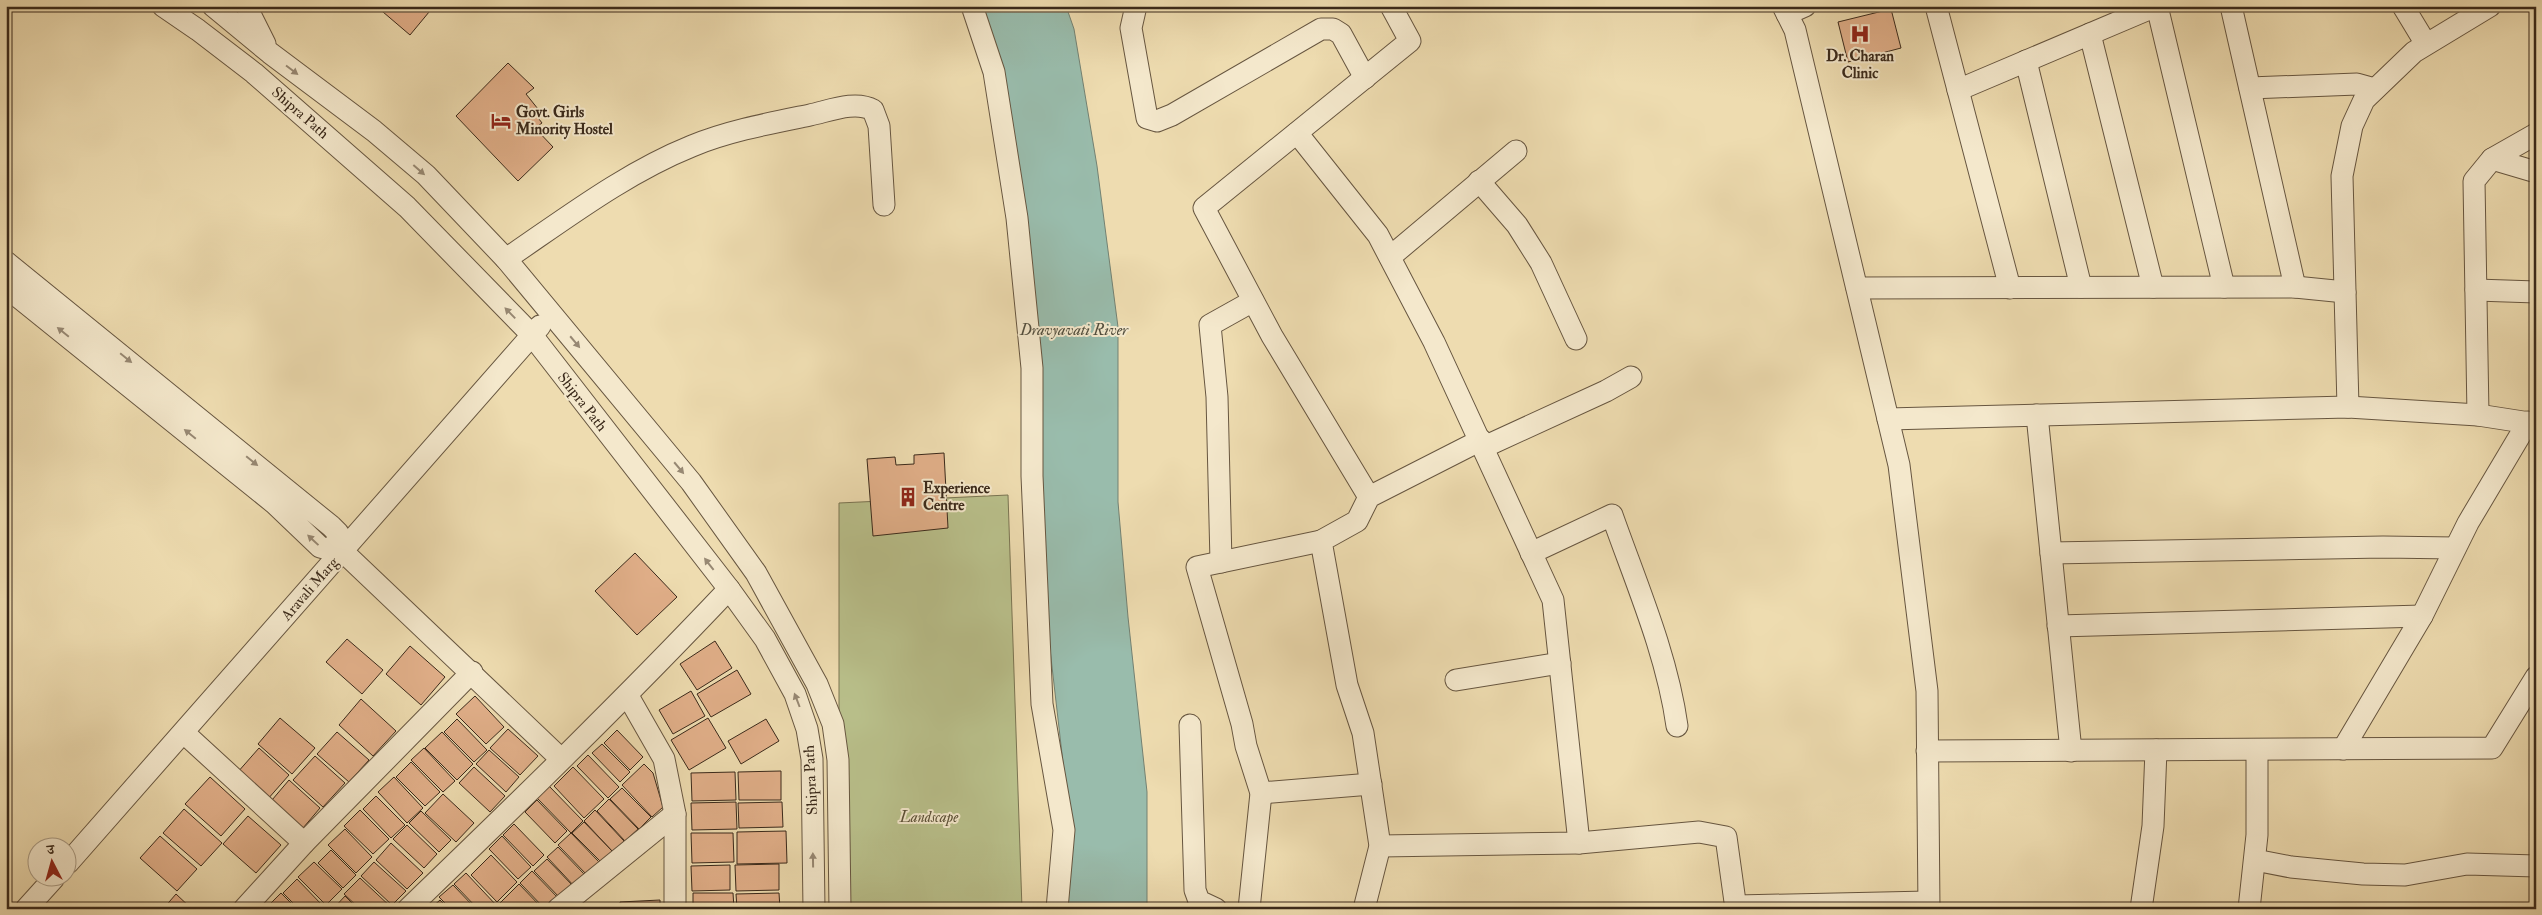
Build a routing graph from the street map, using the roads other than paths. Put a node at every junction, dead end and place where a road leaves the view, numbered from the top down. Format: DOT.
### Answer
graph roads {
  1 [pos="212,6"];
  2 [pos="246,6"];
  3 [pos="972,6"];
  4 [pos="1136,6"];
  5 [pos="1391,6"];
  6 [pos="1936,6"];
  7 [pos="2157,6"];
  8 [pos="2231,6"];
  9 [pos="2403,6"];
  10 [pos="2490,6"];
  11 [pos="170,8"];
  12 [pos="1792,9"];
  13 [pos="198,30"];
  14 [pos="2090,34"];
  15 [pos="2426,44"];
  16 [pos="270,53"];
  17 [pos="2026,61"];
  18 [pos="1365,78"];
  19 [pos="2250,88"];
  20 [pos="2375,89"];
  21 [pos="1958,90"];
  22 [pos="1298,133"];
  23 [pos="2536,134"];
  24 [pos="1516,151"];
  25 [pos="2492,159"];
  26 [pos="2536,172"];
  27 [pos="1479,181"];
  28 [pos="884,204"];
  29 [pos="1390,257"];
  30 [pos="506,259"];
  31 [pos="6,262"];
  32 [pos="6,287"];
  33 [pos="2081,287"];
  34 [pos="2153,287"];
  35 [pos="2224,287"];
  36 [pos="2295,287"];
  37 [pos="1857,288"];
  38 [pos="2010,288"];
  39 [pos="2476,290"];
  40 [pos="2345,292"];
  41 [pos="2536,292"];
  42 [pos="1253,301"];
  43 [pos="552,314"];
  44 [pos="530,334"];
  45 [pos="1576,339"];
  46 [pos="1631,377"];
  47 [pos="2348,407"];
  48 [pos="2037,415"];
  49 [pos="2478,415"];
  50 [pos="1888,419"];
  51 [pos="2532,423"];
  52 [pos="1482,444"];
  53 [pos="1369,497"];
  54 [pos="1321,541"];
  55 [pos="339,548"];
  56 [pos="2456,548"];
  57 [pos="1531,553"];
  58 [pos="2051,553"];
  59 [pos="1221,562"];
  60 [pos="729,589"];
  61 [pos="2422,616"];
  62 [pos="2058,626"];
  63 [pos="1560,663"];
  64 [pos="472,672"];
  65 [pos="2536,677"];
  66 [pos="1456,680"];
  67 [pos="628,696"];
  68 [pos="1190,725"];
  69 [pos="1677,726"];
  70 [pos="184,733"];
  71 [pos="2343,749"];
  72 [pos="2156,750"];
  73 [pos="2257,750"];
  74 [pos="1927,751"];
  75 [pos="2071,751"];
  76 [pos="560,758"];
  77 [pos="1371,784"];
  78 [pos="1261,793"];
  79 [pos="675,814"];
  80 [pos="304,843"];
  81 [pos="1579,843"];
  82 [pos="1380,846"];
  83 [pos="78,852"];
  84 [pos="2255,860"];
  85 [pos="2536,866"];
  86 [pos="45,888"];
  87 [pos="1929,906"];
  88 [pos="560,907"];
  89 [pos="1736,907"];
  90 [pos="410,908"];
  91 [pos="26,909"];
  92 [pos="244,909"];
  93 [pos="675,909"];
  94 [pos="814,909"];
  95 [pos="840,909"];
  96 [pos="1057,909"];
  97 [pos="1216,909"];
  98 [pos="1249,909"];
  99 [pos="1364,909"];
  100 [pos="2141,909"];
  101 [pos="2249,909"];
  1 -- 13 [label="street"];
  1 -- 16 [label="street, Shipra Path"];
  2 -- 16 [label="street"];
  3 -- 96 [label="street"];
  4 -- 18 [label="street"];
  5 -- 18 [label="street"];
  6 -- 21 [label="street"];
  7 -- 14 [label="street"];
  7 -- 35 [label="street"];
  8 -- 19 [label="street"];
  9 -- 15 [label="street"];
  10 -- 15 [label="street"];
  11 -- 13 [label="street, Shipra Path"];
  12 -- 37 [label="street"];
  44 -- 13 [label="street, Shipra Path, one-way"];
  14 -- 17 [label="street"];
  14 -- 34 [label="street"];
  15 -- 20 [label="street"];
  16 -- 30 [label="street, Shipra Path, one-way"];
  17 -- 21 [label="street"];
  17 -- 33 [label="street"];
  18 -- 22 [label="street"];
  19 -- 20 [label="street"];
  19 -- 36 [label="street"];
  20 -- 40 [label="street"];
  21 -- 38 [label="street"];
  22 -- 29 [label="street"];
  22 -- 42 [label="street"];
  23 -- 25 [label="street"];
  24 -- 27 [label="street"];
  25 -- 26 [label="street"];
  25 -- 39 [label="street"];
  27 -- 29 [label="street"];
  27 -- 45 [label="street"];
  28 -- 30 [label="street"];
  29 -- 52 [label="street"];
  30 -- 43 [label="street, Shipra Path"];
  31 -- 55 [label="street, one-way"];
  55 -- 32 [label="street, one-way"];
  33 -- 34 [label="street"];
  33 -- 38 [label="street"];
  34 -- 35 [label="street"];
  35 -- 36 [label="street"];
  36 -- 40 [label="street"];
  37 -- 38 [label="street"];
  37 -- 50 [label="street"];
  39 -- 41 [label="street"];
  39 -- 49 [label="street"];
  40 -- 47 [label="street"];
  42 -- 53 [label="street"];
  42 -- 59 [label="street"];
  43 -- 44 [label="street, Aravali Marg"];
  43 -- 95 [label="street, Shipra Path, one-way"];
  44 -- 55 [label="street, Aravali Marg"];
  60 -- 44 [label="street, Shipra Path, one-way"];
  46 -- 52 [label="street"];
  47 -- 48 [label="street"];
  47 -- 49 [label="street"];
  48 -- 50 [label="street"];
  48 -- 58 [label="street"];
  49 -- 51 [label="street"];
  50 -- 74 [label="street"];
  51 -- 56 [label="street"];
  52 -- 53 [label="street"];
  52 -- 57 [label="street"];
  53 -- 54 [label="street"];
  54 -- 59 [label="street"];
  54 -- 77 [label="street"];
  55 -- 64 [label="street"];
  55 -- 70 [label="street, Aravali Marg"];
  56 -- 58 [label="street"];
  56 -- 61 [label="street"];
  57 -- 63 [label="street"];
  57 -- 69 [label="street"];
  58 -- 62 [label="street"];
  59 -- 78 [label="street"];
  60 -- 67 [label="street"];
  94 -- 60 [label="street, Shipra Path, one-way"];
  61 -- 62 [label="street"];
  61 -- 71 [label="street"];
  62 -- 75 [label="street"];
  63 -- 66 [label="street"];
  63 -- 81 [label="street"];
  64 -- 76 [label="street"];
  64 -- 80 [label="street"];
  65 -- 71 [label="street"];
  67 -- 76 [label="street"];
  67 -- 79 [label="street"];
  68 -- 97 [label="street"];
  70 -- 80 [label="street"];
  70 -- 83 [label="street, Aravali Marg"];
  71 -- 73 [label="street"];
  72 -- 73 [label="street"];
  72 -- 75 [label="street"];
  72 -- 100 [label="street"];
  73 -- 84 [label="street"];
  74 -- 75 [label="street"];
  74 -- 87 [label="street"];
  76 -- 90 [label="street"];
  77 -- 78 [label="street"];
  77 -- 82 [label="street"];
  78 -- 98 [label="street"];
  79 -- 88 [label="street"];
  79 -- 93 [label="street"];
  80 -- 92 [label="street"];
  81 -- 82 [label="street"];
  81 -- 89 [label="street"];
  82 -- 99 [label="street"];
  84 -- 85 [label="street"];
  84 -- 101 [label="street"];
  86 -- 91 [label="street"];
  87 -- 89 [label="street"];
}
